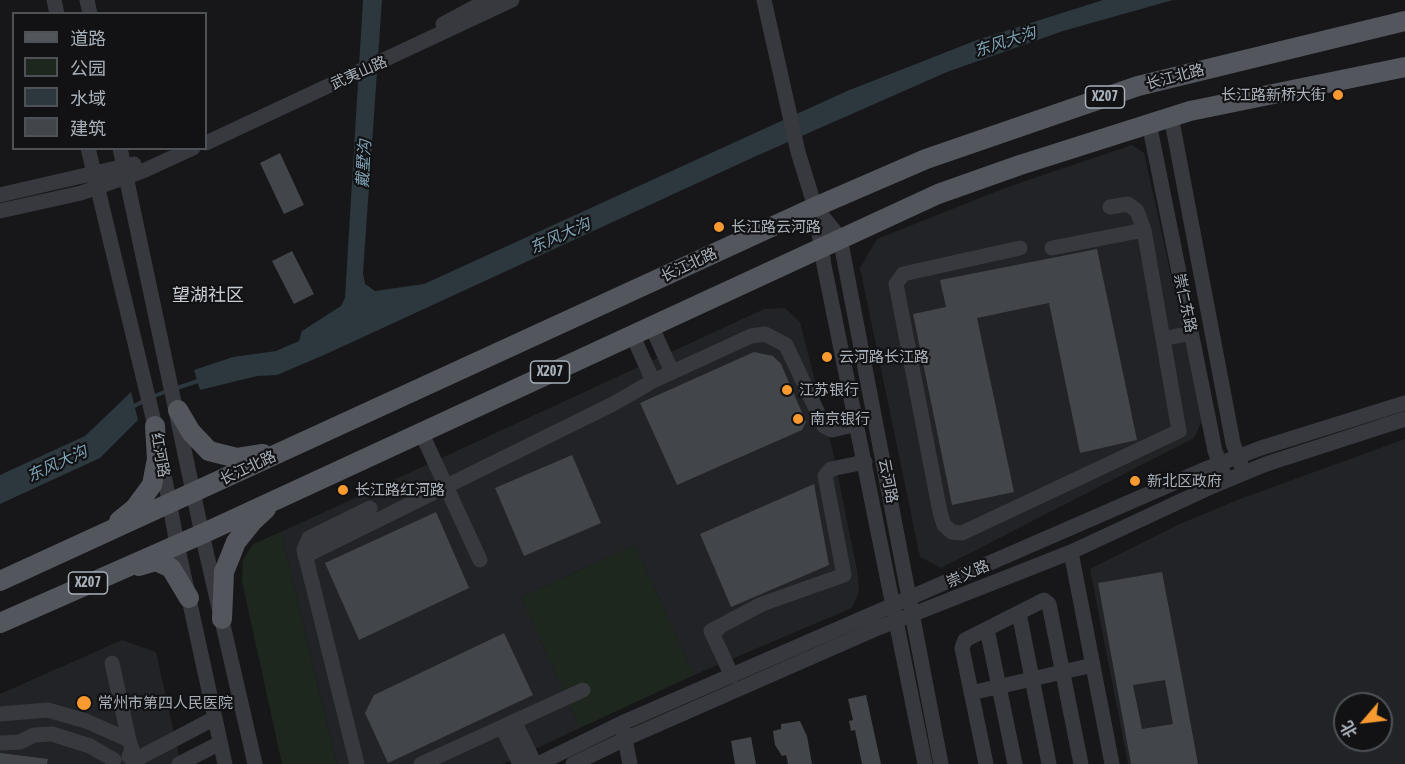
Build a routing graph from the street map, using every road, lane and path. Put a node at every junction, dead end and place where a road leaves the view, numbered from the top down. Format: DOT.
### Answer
graph roads {
  1 [pos="488,0"];
  2 [pos="512,0"];
  3 [pos="764,0"];
  4 [pos="1405,21"];
  5 [pos="385,57"];
  6 [pos="1405,67"];
  7 [pos="354,70"];
  8 [pos="1171,116"];
  9 [pos="1149,123"];
  10 [pos="207,133"];
  11 [pos="207,143"];
  12 [pos="88,150"];
  13 [pos="120,150"];
  14 [pos="167,150"];
  15 [pos="187,150"];
  16 [pos="126,172"];
  17 [pos="96,181"];
  18 [pos="0,195"];
  19 [pos="815,207"];
  20 [pos="1110,207"];
  21 [pos="0,211"];
  22 [pos="1144,230"];
  23 [pos="840,238"];
  24 [pos="821,246"];
  25 [pos="1020,248"];
  26 [pos="1052,248"];
  27 [pos="651,325"];
  28 [pos="1189,326"];
  29 [pos="1162,332"];
  30 [pos="632,334"];
  31 [pos="672,372"];
  32 [pos="653,381"];
  33 [pos="1405,403"];
  34 [pos="178,410"];
  35 [pos="1405,419"];
  36 [pos="857,424"];
  37 [pos="155,426"];
  38 [pos="421,432"];
  39 [pos="284,451"];
  40 [pos="1238,456"];
  41 [pos="865,462"];
  42 [pos="1220,463"];
  43 [pos="1244,473"];
  44 [pos="1226,480"];
  45 [pos="446,486"];
  46 [pos="194,493"];
  47 [pos="279,498"];
  48 [pos="169,504"];
  49 [pos="370,508"];
  50 [pos="202,534"];
  51 [pos="102,535"];
  52 [pos="177,544"];
  53 [pos="1071,552"];
  54 [pos="305,556"];
  55 [pos="480,560"];
  56 [pos="110,573"];
  57 [pos="0,581"];
  58 [pos="827,589"];
  59 [pos="189,598"];
  60 [pos="910,599"];
  61 [pos="892,606"];
  62 [pos="1019,613"];
  63 [pos="912,616"];
  64 [pos="222,619"];
  65 [pos="895,622"];
  66 [pos="0,623"];
  67 [pos="987,629"];
  68 [pos="711,632"];
  69 [pos="112,663"];
  70 [pos="1093,665"];
  71 [pos="1063,671"];
  72 [pos="732,676"];
  73 [pos="1032,679"];
  74 [pos="999,686"];
  75 [pos="584,690"];
  76 [pos="971,693"];
  77 [pos="31,711"];
  78 [pos="0,714"];
  79 [pos="216,721"];
  80 [pos="622,723"];
  81 [pos="508,724"];
  82 [pos="34,735"];
  83 [pos="625,739"];
  84 [pos="129,740"];
  85 [pos="0,743"];
  86 [pos="223,753"];
  87 [pos="139,761"];
  88 [pos="111,762"];
  89 [pos="180,764"];
  90 [pos="197,764"];
  91 [pos="255,764"];
  92 [pos="357,764"];
  93 [pos="421,764"];
  94 [pos="520,764"];
  95 [pos="537,764"];
  96 [pos="573,764"];
  97 [pos="630,764"];
  98 [pos="925,764"];
  99 [pos="941,764"];
  100 [pos="986,764"];
  101 [pos="1016,764"];
  102 [pos="1049,764"];
  103 [pos="1082,764"];
  104 [pos="1112,764"];
  1 -- 5 [label="street, 武夷山路"];
  2 -- 5 [label="street, 武夷山路"];
  3 -- 19 [label="street, 云河路"];
  4 -- 19 [label="main road, 长江北路 / X207"];
  5 -- 7 [label="street, 武夷山路"];
  6 -- 8 [label="main road, X207"];
  7 -- 10 [label="street, 武夷山路"];
  7 -- 11 [label="street, 武夷山路"];
  8 -- 9 [label="main road, X207"];
  8 -- 40 [label="street, 崇仁东路"];
  9 -- 23 [label="main road, X207"];
  9 -- 28 [label="street, 崇仁东路"];
  12 -- 17 [label="street, 红河路"];
  13 -- 16 [label="street, 红河路"];
  14 -- 16 [label="street"];
  15 -- 16 [label="street"];
  16 -- 17 [label="street"];
  16 -- 34 [label="street, 红河路"];
  17 -- 18 [label="street"];
  17 -- 21 [label="street"];
  17 -- 37 [label="street, 红河路"];
  19 -- 23 [label="street, 云河路"];
  19 -- 24 [label="street, 云河路"];
  19 -- 39 [label="main road, 长江北路 / X207"];
  20 -- 22 [label="street"];
  22 -- 26 [label="street"];
  22 -- 29 [label="street"];
  23 -- 24 [label="main road, X207"];
  23 -- 60 [label="street, 云河路"];
  24 -- 27 [label="main road, X207"];
  24 -- 36 [label="street, 云河路"];
  25 -- 29 [label="street"];
  27 -- 30 [label="main road, X207"];
  27 -- 31 [label="street"];
  28 -- 29 [label="street"];
  28 -- 42 [label="street, 崇仁东路"];
  30 -- 32 [label="street"];
  30 -- 38 [label="main road, X207"];
  31 -- 32 [label="street"];
  31 -- 36 [label="street"];
  32 -- 45 [label="street"];
  33 -- 40 [label="street, 崇义路"];
  34 -- 39 [label="main road"];
  34 -- 46 [label="street, 红河路"];
  35 -- 43 [label="street, 崇义路"];
  36 -- 41 [label="street, 云河路"];
  37 -- 48 [label="street, 红河路"];
  37 -- 51 [label="main road"];
  38 -- 45 [label="street"];
  38 -- 47 [label="main road, X207"];
  39 -- 46 [label="main road, 长江北路 / X207"];
  40 -- 42 [label="street, 崇义路"];
  40 -- 43 [label="street, 崇仁东路"];
  41 -- 61 [label="street, 云河路"];
  41 -- 68 [label="street"];
  42 -- 44 [label="street, 崇仁东路"];
  42 -- 60 [label="street, 崇义路"];
  43 -- 44 [label="street, 崇义路"];
  44 -- 53 [label="street, 崇义路"];
  45 -- 54 [label="street"];
  45 -- 55 [label="street"];
  46 -- 48 [label="main road, 长江北路 / X207"];
  46 -- 50 [label="street, 红河路"];
  47 -- 50 [label="main road, X207"];
  47 -- 64 [label="main road"];
  48 -- 51 [label="main road, 长江北路 / X207"];
  48 -- 52 [label="street, 红河路"];
  49 -- 54 [label="street"];
  50 -- 52 [label="main road, X207"];
  50 -- 64 [label="street, 红河路"];
  51 -- 57 [label="main road, 长江北路 / X207"];
  52 -- 56 [label="main road, X207"];
  52 -- 59 [label="street, 红河路"];
  53 -- 63 [label="street, 崇义路"];
  53 -- 70 [label="street"];
  54 -- 92 [label="street"];
  56 -- 59 [label="main road"];
  56 -- 66 [label="main road, X207"];
  58 -- 68 [label="street"];
  59 -- 79 [label="street, 红河路"];
  60 -- 61 [label="street, 崇义路"];
  60 -- 63 [label="street, 云河路"];
  61 -- 65 [label="street, 云河路"];
  61 -- 72 [label="street, 崇义路"];
  62 -- 67 [label="street"];
  62 -- 71 [label="street"];
  62 -- 73 [label="street"];
  63 -- 65 [label="street, 崇义路"];
  63 -- 99 [label="street, 云河路"];
  64 -- 91 [label="street, 红河路"];
  65 -- 83 [label="street, 崇义路"];
  65 -- 98 [label="street, 云河路"];
  67 -- 74 [label="street"];
  67 -- 76 [label="street"];
  68 -- 72 [label="street"];
  69 -- 84 [label="street"];
  70 -- 71 [label="street"];
  70 -- 104 [label="street"];
  71 -- 73 [label="street"];
  71 -- 103 [label="street"];
  72 -- 80 [label="street, 崇义路"];
  73 -- 74 [label="street"];
  73 -- 102 [label="street"];
  74 -- 76 [label="street"];
  74 -- 101 [label="street"];
  75 -- 81 [label="street"];
  76 -- 100 [label="street"];
  77 -- 78 [label="street"];
  77 -- 82 [label="street"];
  77 -- 84 [label="street"];
  79 -- 86 [label="street, 红河路"];
  79 -- 87 [label="street"];
  80 -- 83 [label="street"];
  80 -- 95 [label="street, 崇义路"];
  81 -- 93 [label="street"];
  81 -- 94 [label="street"];
  81 -- 95 [label="street"];
  82 -- 85 [label="street"];
  82 -- 88 [label="street"];
  83 -- 96 [label="street, 崇义路"];
  83 -- 97 [label="street"];
  84 -- 87 [label="street"];
  86 -- 89 [label="street"];
  86 -- 90 [label="street"];
  87 -- 88 [label="street"];
}
